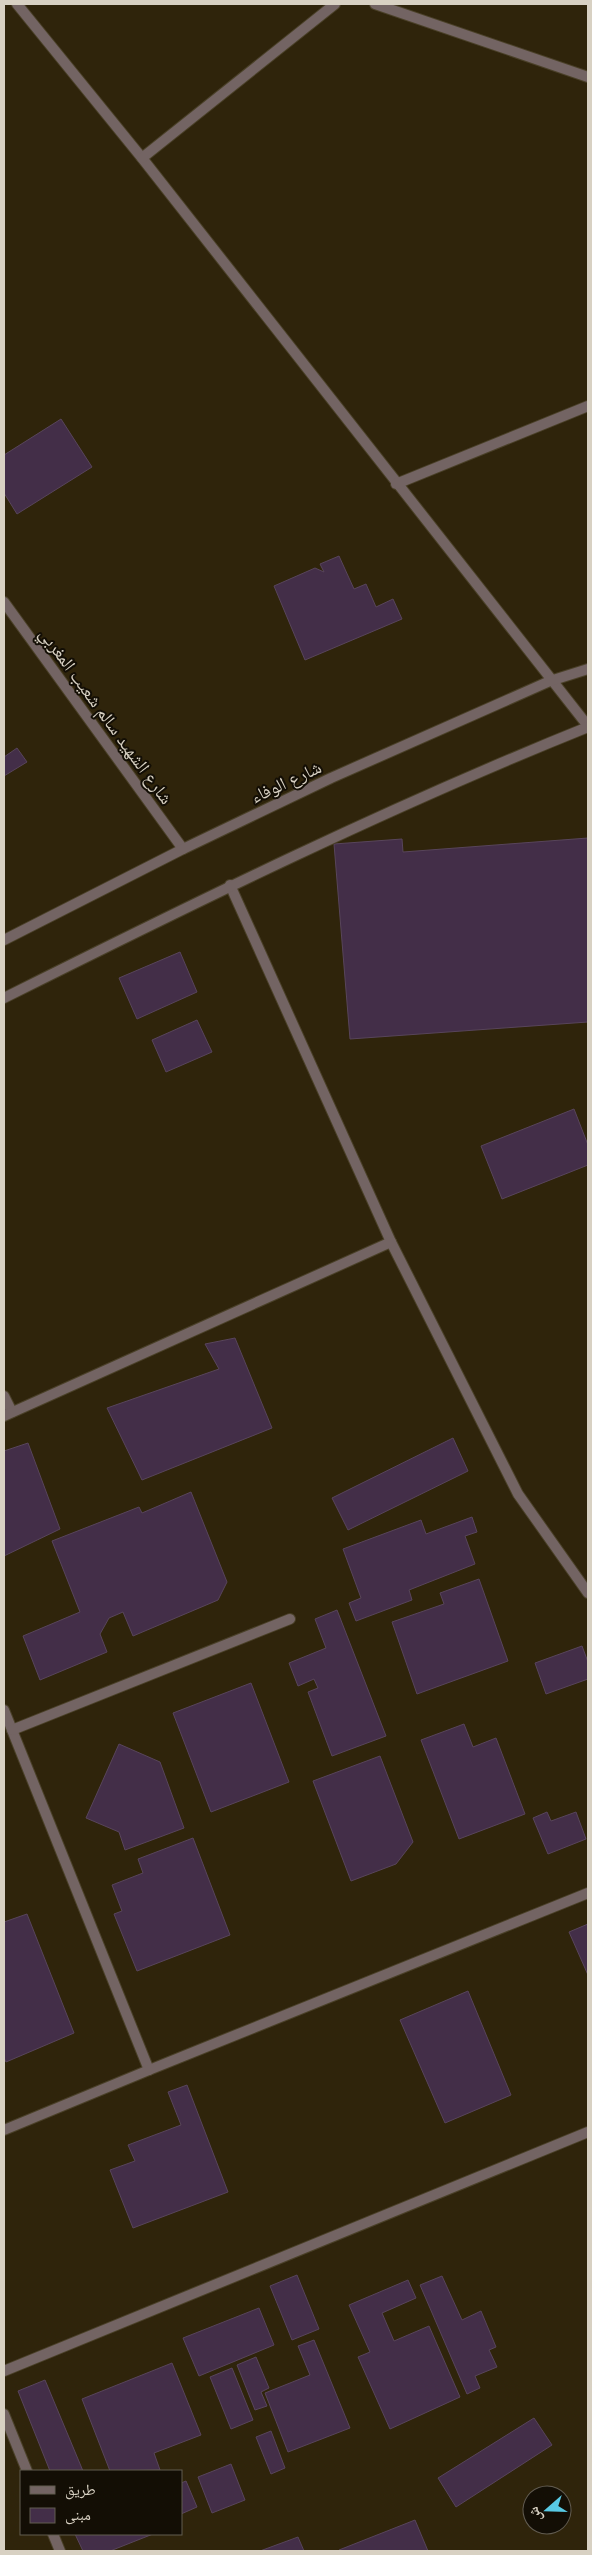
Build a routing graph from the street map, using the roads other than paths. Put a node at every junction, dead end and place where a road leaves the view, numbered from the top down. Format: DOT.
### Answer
graph roads {
  1 [pos="17,4"];
  2 [pos="335,4"];
  3 [pos="375,4"];
  4 [pos="588,77"];
  5 [pos="142,158"];
  6 [pos="588,406"];
  7 [pos="396,484"];
  8 [pos="4,602"];
  9 [pos="588,669"];
  10 [pos="550,681"];
  11 [pos="588,726"];
  12 [pos="183,849"];
  13 [pos="230,885"];
  14 [pos="4,940"];
  15 [pos="4,998"];
  16 [pos="391,1242"];
  17 [pos="4,1396"];
  18 [pos="8,1414"];
  19 [pos="588,1593"];
  20 [pos="290,1620"];
  21 [pos="4,1710"];
  22 [pos="12,1730"];
  23 [pos="588,1893"];
  24 [pos="148,2070"];
  25 [pos="4,2130"];
  26 [pos="588,2132"];
  27 [pos="4,2371"];
  28 [pos="4,2414"];
  29 [pos="27,2470"];
  30 [pos="53,2535"];
  31 [pos="60,2551"];
  1 -- 5 [label="street"];
  2 -- 5 [label="street"];
  3 -- 4 [label="street"];
  5 -- 7 [label="street"];
  6 -- 7 [label="street"];
  7 -- 10 [label="street"];
  8 -- 12 [label="street, شارع الشهيد سالم شعيب المغربي"];
  9 -- 10 [label="street, شارع الوفاء"];
  10 -- 11 [label="street"];
  10 -- 12 [label="street, شارع الوفاء"];
  11 -- 13 [label="street"];
  12 -- 14 [label="street, شارع الوفاء"];
  13 -- 15 [label="street"];
  13 -- 16 [label="street"];
  16 -- 18 [label="street"];
  16 -- 19 [label="street"];
  17 -- 18 [label="street"];
  20 -- 22 [label="street"];
  21 -- 22 [label="street"];
  22 -- 24 [label="street"];
  23 -- 24 [label="street"];
  24 -- 25 [label="street"];
  26 -- 27 [label="street"];
  28 -- 29 [label="street"];
  30 -- 31 [label="street"];
}
